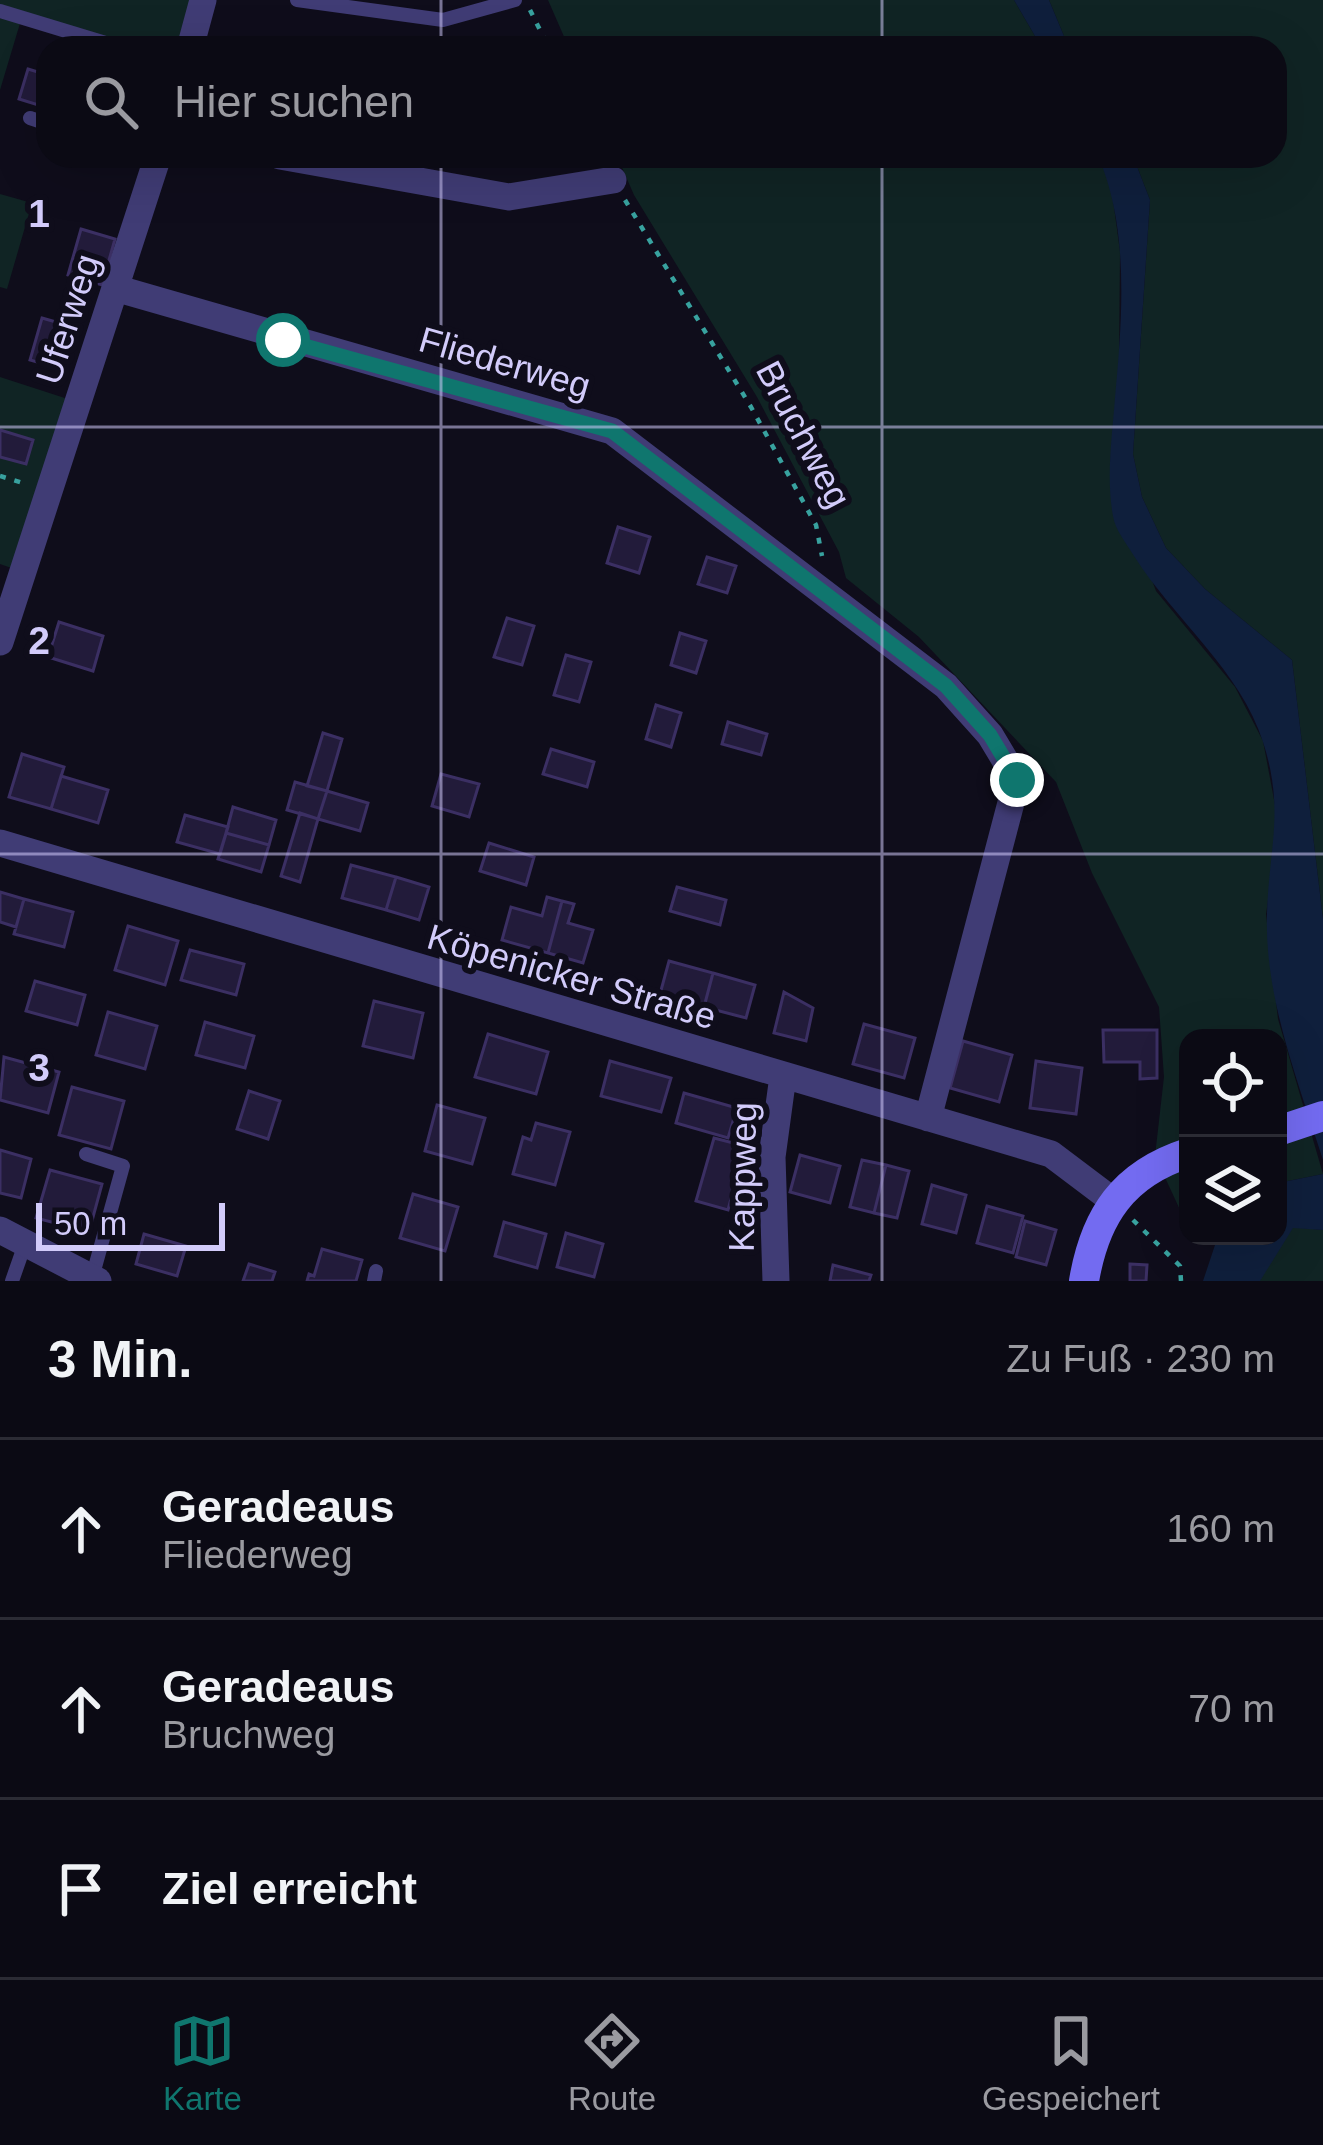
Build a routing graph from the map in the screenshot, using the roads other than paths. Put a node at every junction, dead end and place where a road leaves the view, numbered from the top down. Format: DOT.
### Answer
graph roads {
  1 [pos="203,0"];
  2 [pos="297,0"];
  3 [pos="514,0"];
  4 [pos="0,11"];
  5 [pos="82,36"];
  6 [pos="193,36"];
  7 [pos="29,118"];
  8 [pos="36,120"];
  9 [pos="149,168"];
  10 [pos="347,168"];
  11 [pos="613,180"];
  12 [pos="115,288"];
  13 [pos="0,642"];
  14 [pos="0,843"];
  15 [pos="782,1076"];
  16 [pos="1323,1116"];
  17 [pos="928,1118"];
  18 [pos="1287,1128"];
  19 [pos="86,1154"];
  20 [pos="1179,1156"];
  21 [pos="1112,1199"];
  22 [pos="13,1236"];
  23 [pos="95,1279"];
  24 [pos="12,1281"];
  25 [pos="776,1281"];
  26 [pos="1084,1281"];
  1 -- 6 [label="street"];
  2 -- 3 [label="lane"];
  4 -- 5 [label="lane"];
  7 -- 8 [label="lane"];
  9 -- 12 [label="street, Uferweg"];
  10 -- 11 [label="street"];
  12 -- 13 [label="street, Uferweg"];
  12 -- 17 [label="street, Fliederweg"];
  14 -- 15 [label="street, Köpenicker Straße"];
  15 -- 17 [label="street, Köpenicker Straße"];
  15 -- 25 [label="street, Kappweg"];
  16 -- 18 [label="main road"];
  17 -- 21 [label="street, Köpenicker Straße"];
  19 -- 23 [label="lane"];
  20 -- 21 [label="main road"];
  21 -- 26 [label="main road"];
  22 -- 23 [label="street"];
  22 -- 24 [label="lane"];
}
